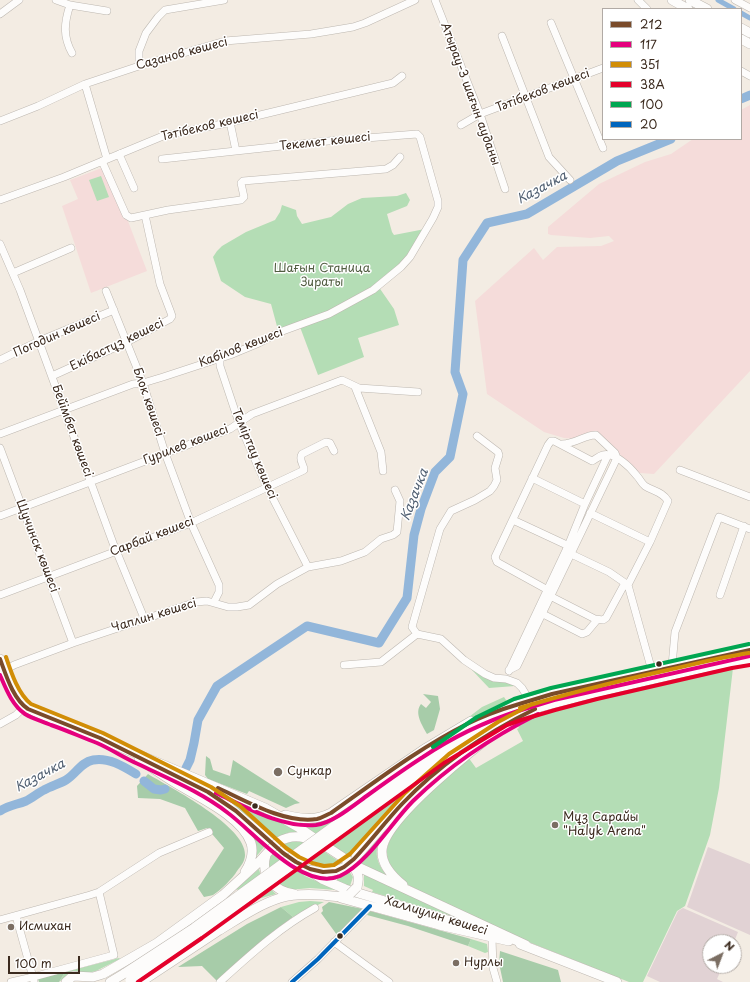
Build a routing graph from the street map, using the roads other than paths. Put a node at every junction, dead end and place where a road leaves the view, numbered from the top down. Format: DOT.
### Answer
graph roads {
  1 [pos="19,0"];
  2 [pos="56,0"];
  3 [pos="224,0"];
  4 [pos="415,0"];
  5 [pos="435,0"];
  6 [pos="638,0"];
  7 [pos="672,0"];
  8 [pos="690,0"];
  9 [pos="735,0"];
  10 [pos="70,5"];
  11 [pos="646,8"];
  12 [pos="686,8"];
  13 [pos="704,8"];
  14 [pos="750,8"];
  15 [pos="107,11"];
  16 [pos="0,14"];
  17 [pos="551,23"];
  18 [pos="502,36"];
  19 [pos="72,53"];
  20 [pos="139,66"];
  21 [pos="602,68"];
  22 [pos="402,76"];
  23 [pos="574,79"];
  24 [pos="85,84"];
  25 [pos="526,98"];
  26 [pos="480,114"];
  27 [pos="0,120"];
  28 [pos="230,122"];
  29 [pos="461,125"];
  30 [pos="603,148"];
  31 [pos="236,151"];
  32 [pos="120,154"];
  33 [pos="400,157"];
  34 [pos="162,159"];
  35 [pos="104,160"];
  36 [pos="570,180"];
  37 [pos="134,188"];
  38 [pos="505,189"];
  39 [pos="0,200"];
  40 [pos="438,202"];
  41 [pos="145,214"];
  42 [pos="0,244"];
  43 [pos="71,248"];
  44 [pos="13,273"];
  45 [pos="106,291"];
  46 [pos="114,310"];
  47 [pos="39,341"];
  48 [pos="127,342"];
  49 [pos="220,358"];
  50 [pos="0,360"];
  51 [pos="52,376"];
  52 [pos="143,383"];
  53 [pos="355,387"];
  54 [pos="418,392"];
  55 [pos="64,410"];
  56 [pos="239,423"];
  57 [pos="0,434"];
  58 [pos="477,436"];
  59 [pos="560,443"];
  60 [pos="0,448"];
  61 [pos="334,451"];
  62 [pos="165,454"];
  63 [pos="608,455"];
  64 [pos="617,458"];
  65 [pos="680,470"];
  66 [pos="383,471"];
  67 [pos="532,478"];
  68 [pos="91,481"];
  69 [pos="267,487"];
  70 [pos="395,490"];
  71 [pos="750,496"];
  72 [pos="585,504"];
  73 [pos="22,508"];
  74 [pos="590,513"];
  75 [pos="0,516"];
  76 [pos="513,520"];
  77 [pos="191,523"];
  78 [pos="747,527"];
  79 [pos="650,542"];
  80 [pos="116,550"];
  81 [pos="569,550"];
  82 [pos="308,567"];
  83 [pos="49,576"];
  84 [pos="626,584"];
  85 [pos="548,592"];
  86 [pos="0,595"];
  87 [pos="720,595"];
  88 [pos="214,602"];
  89 [pos="542,613"];
  90 [pos="144,618"];
  91 [pos="597,620"];
  92 [pos="417,634"];
  93 [pos="73,643"];
  94 [pos="750,650"];
  95 [pos="750,659"];
  96 [pos="0,660"];
  97 [pos="344,666"];
  98 [pos="672,666"];
  99 [pos="509,670"];
  100 [pos="652,671"];
  101 [pos="2,672"];
  102 [pos="506,679"];
  103 [pos="530,701"];
  104 [pos="516,705"];
  105 [pos="24,706"];
  106 [pos="535,709"];
  107 [pos="508,723"];
  108 [pos="0,724"];
  109 [pos="102,739"];
  110 [pos="438,755"];
  111 [pos="134,756"];
  112 [pos="265,808"];
  113 [pos="209,832"];
  114 [pos="279,846"];
  115 [pos="327,847"];
  116 [pos="268,852"];
  117 [pos="356,861"];
  118 [pos="344,863"];
  119 [pos="236,883"];
  120 [pos="99,892"];
  121 [pos="297,895"];
  122 [pos="334,896"];
  123 [pos="273,900"];
  124 [pos="428,900"];
  125 [pos="370,906"];
  126 [pos="315,908"];
  127 [pos="16,916"];
  128 [pos="0,920"];
  129 [pos="492,938"];
  130 [pos="334,942"];
  131 [pos="526,946"];
  132 [pos="127,978"];
  133 [pos="34,980"];
  134 [pos="11,982"];
  135 [pos="66,982"];
  136 [pos="96,982"];
  137 [pos="110,982"];
  138 [pos="141,982"];
  139 [pos="220,982"];
  140 [pos="292,982"];
  141 [pos="390,982"];
  142 [pos="497,982"];
  143 [pos="617,982"];
  1 -- 16 [label="street"];
  2 -- 10 [label="street"];
  3 -- 20 [label="street"];
  4 -- 20 [label="street, Сазанов көшесі"];
  5 -- 26 [label="street, Атырау-3 шағын ауданы"];
  6 -- 11 [label="street"];
  7 -- 12 [label="main road"];
  8 -- 13 [label="main road"];
  9 -- 14 [label="street"];
  10 -- 15 [label="street"];
  10 -- 19 [label="street"];
  17 -- 23 [label="street"];
  18 -- 25 [label="street"];
  20 -- 24 [label="street, Сазанов көшесі"];
  21 -- 23 [label="street, Тәтібеков көшесі"];
  22 -- 28 [label="street, Тәтібеков көшесі"];
  23 -- 25 [label="street, Тәтібеков көшесі"];
  23 -- 30 [label="street"];
  24 -- 27 [label="street, Сазанов көшесі"];
  24 -- 35 [label="street"];
  25 -- 26 [label="street, Тәтібеков көшесі"];
  25 -- 36 [label="street"];
  26 -- 29 [label="street, Тәтібеков көшесі"];
  26 -- 38 [label="street, Атырау-3 шағын ауданы"];
  28 -- 31 [label="street"];
  28 -- 32 [label="street, Тәтібеков көшесі"];
  31 -- 34 [label="street, Текемет көшесі"];
  31 -- 40 [label="street, Текемет көшесі"];
  32 -- 35 [label="street, Тәтібеков көшесі"];
  32 -- 37 [label="street"];
  33 -- 41 [label="street"];
  35 -- 39 [label="street, Тәтібеков көшесі"];
  35 -- 41 [label="street"];
  40 -- 49 [label="street, Кабілов көшесі"];
  41 -- 48 [label="street, Екібастұз көшесі"];
  42 -- 44 [label="street, Бейімбет көшесі"];
  43 -- 44 [label="street"];
  44 -- 47 [label="street, Бейімбет көшесі"];
  45 -- 46 [label="street, Блок көшесі"];
  46 -- 47 [label="street, Погодин көшесі"];
  46 -- 48 [label="street, Блок көшесі"];
  47 -- 50 [label="street, Погодин көшесі"];
  47 -- 51 [label="street, Бейімбет көшесі"];
  48 -- 51 [label="street, Екібастұз көшесі"];
  48 -- 52 [label="street, Блок көшесі"];
  49 -- 52 [label="street, Кабілов көшесі"];
  49 -- 56 [label="street, Теміртау көшесі"];
  51 -- 55 [label="street, Бейімбет көшесі"];
  52 -- 55 [label="street, Кабілов көшесі"];
  52 -- 62 [label="street, Блок көшесі"];
  53 -- 54 [label="street, Гурилев көшесі"];
  53 -- 56 [label="street, Гурилев көшесі"];
  53 -- 66 [label="street"];
  55 -- 57 [label="street, Кабілов көшесі"];
  55 -- 68 [label="street, Бейімбет көшесі"];
  56 -- 62 [label="street, Гурилев көшесі"];
  56 -- 69 [label="street, Теміртау көшесі"];
  58 -- 92 [label="street"];
  59 -- 63 [label="street"];
  59 -- 64 [label="street"];
  59 -- 67 [label="street"];
  60 -- 73 [label="street, Щучинск көшесі"];
  61 -- 69 [label="street, Сарбай көшесі"];
  62 -- 68 [label="street, Гурилев көшесі"];
  62 -- 77 [label="street, Блок көшесі"];
  63 -- 64 [label="street"];
  63 -- 72 [label="street"];
  64 -- 74 [label="street"];
  64 -- 79 [label="street"];
  65 -- 71 [label="street"];
  67 -- 72 [label="street"];
  67 -- 76 [label="street"];
  68 -- 73 [label="street, Гурилев көшесі"];
  68 -- 80 [label="street, Бейімбет көшесі"];
  69 -- 77 [label="street, Сарбай көшесі"];
  69 -- 82 [label="street, Теміртау көшесі"];
  70 -- 82 [label="street, Чаплин көшесі"];
  72 -- 81 [label="street"];
  73 -- 75 [label="street, Гурилев көшесі"];
  73 -- 83 [label="street, Щучинск көшесі"];
  74 -- 79 [label="street"];
  74 -- 81 [label="street"];
  76 -- 81 [label="street"];
  76 -- 85 [label="street"];
  77 -- 80 [label="street, Сарбай көшесі"];
  77 -- 88 [label="street, Блок көшесі"];
  78 -- 87 [label="street"];
  78 -- 98 [label="street"];
  79 -- 84 [label="street"];
  80 -- 83 [label="street, Сарбай көшесі"];
  80 -- 90 [label="street, Бейімбет көшесі"];
  81 -- 84 [label="street"];
  81 -- 85 [label="street"];
  82 -- 88 [label="street, Чаплин көшесі"];
  83 -- 86 [label="street, Сарбай көшесі"];
  83 -- 93 [label="street, Щучинск көшесі"];
  84 -- 91 [label="street"];
  84 -- 100 [label="street"];
  85 -- 89 [label="street"];
  85 -- 91 [label="street"];
  85 -- 99 [label="street"];
  88 -- 90 [label="street, Чаплин көшесі"];
  89 -- 91 [label="street"];
  89 -- 99 [label="street"];
  90 -- 93 [label="street, Чаплин көшесі"];
  92 -- 97 [label="street"];
  92 -- 102 [label="street"];
  93 -- 101 [label="street, Чаплин көшесі"];
  94 -- 98 [label="main road"];
  95 -- 106 [label="main road"];
  96 -- 101 [label="main road"];
  98 -- 100 [label="main road"];
  99 -- 102 [label="street"];
  100 -- 103 [label="main road"];
  101 -- 105 [label="main road"];
  102 -- 103 [label="street"];
  103 -- 104 [label="main road"];
  104 -- 110 [label="main road"];
  104 -- 112 [label="main road"];
  105 -- 108 [label="street"];
  105 -- 109 [label="main road"];
  106 -- 107 [label="main road"];
  106 -- 110 [label="main road"];
  107 -- 117 [label="main road"];
  107 -- 124 [label="main road"];
  109 -- 111 [label="main road, Халлиулин көшесі"];
  109 -- 112 [label="main road, Халлиулин көшесі"];
  110 -- 132 [label="main road, bridge"];
  111 -- 114 [label="main road, Халлиулин көшесі"];
  111 -- 119 [label="main road"];
  112 -- 115 [label="main road, Халлиулин көшесі"];
  113 -- 120 [label="street"];
  114 -- 115 [label="main road"];
  114 -- 116 [label="main road, bridge"];
  114 -- 118 [label="main road"];
  114 -- 131 [label="main road, Халлиулин көшесі"];
  115 -- 118 [label="main road, Халлиулин көшесі"];
  116 -- 119 [label="main road"];
  116 -- 121 [label="main road"];
  117 -- 118 [label="main road, Халлиулин көшесі"];
  117 -- 124 [label="main road, Халлиулин көшесі"];
  118 -- 122 [label="main road, bridge"];
  119 -- 135 [label="main road"];
  120 -- 127 [label="street"];
  120 -- 133 [label="street"];
  121 -- 122 [label="main road"];
  121 -- 123 [label="main road"];
  122 -- 125 [label="main road, Халлиулин көшесі"];
  123 -- 136 [label="main road"];
  123 -- 138 [label="main road"];
  124 -- 131 [label="main road, Халлиулин көшесі"];
  125 -- 129 [label="main road, Халлиулин көшесі"];
  125 -- 130 [label="street"];
  126 -- 139 [label="street"];
  127 -- 128 [label="street"];
  127 -- 133 [label="street"];
  129 -- 131 [label="main road, Халлиулин көшесі"];
  129 -- 142 [label="street"];
  130 -- 140 [label="street"];
  130 -- 141 [label="street"];
  131 -- 143 [label="main road"];
  132 -- 137 [label="main road"];
  133 -- 134 [label="street"];
}
